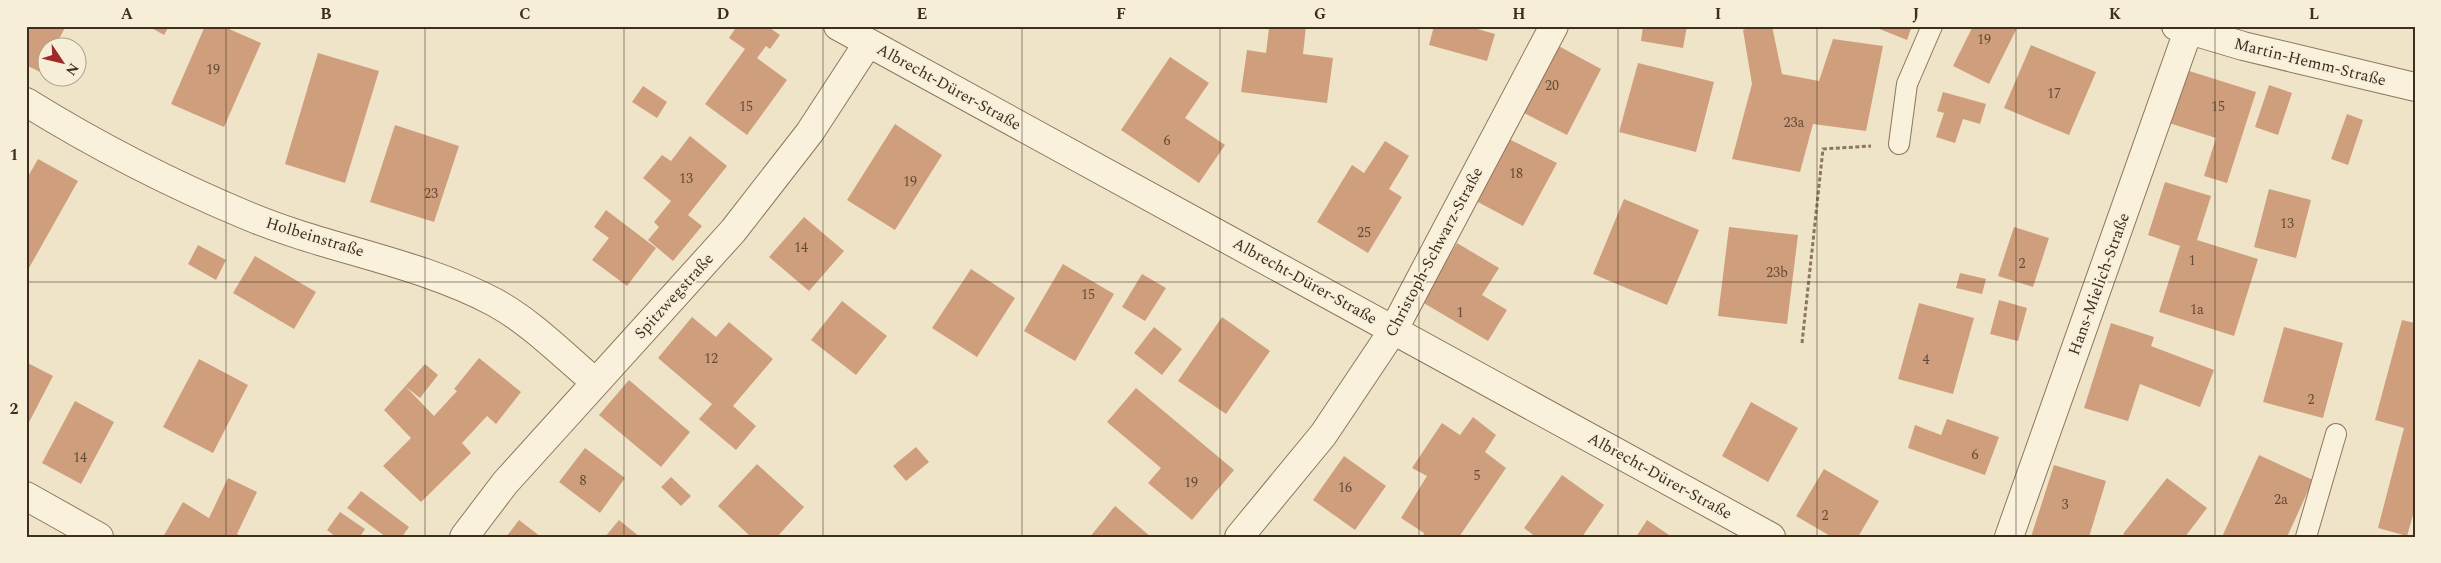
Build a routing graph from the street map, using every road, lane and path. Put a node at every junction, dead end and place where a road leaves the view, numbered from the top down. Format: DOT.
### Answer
graph roads {
  1 [pos="838,26"];
  2 [pos="1554,26"];
  3 [pos="1932,26"];
  4 [pos="2182,29"];
  5 [pos="868,43"];
  6 [pos="2415,87"];
  7 [pos="26,102"];
  8 [pos="1899,144"];
  9 [pos="1394,329"];
  10 [pos="1802,343"];
  11 [pos="595,382"];
  12 [pos="2336,434"];
  13 [pos="26,496"];
  14 [pos="96,536"];
  15 [pos="464,537"];
  16 [pos="1238,537"];
  17 [pos="1771,537"];
  18 [pos="2009,537"];
  19 [pos="2306,537"];
  1 -- 5 [label="street, Albrecht-Dürer-Straße"];
  2 -- 9 [label="street, Christoph-Schwarz-Straße"];
  3 -- 8 [label="lane"];
  4 -- 6 [label="street, Martin-Hemm-Straße"];
  4 -- 18 [label="street, Hans-Mielich-Straße"];
  5 -- 9 [label="street, Albrecht-Dürer-Straße"];
  5 -- 11 [label="street, Spitzwegstraße"];
  7 -- 11 [label="street, Holbeinstraße"];
  8 -- 10 [label="path"];
  9 -- 16 [label="street, Christoph-Schwarz-Straße"];
  9 -- 17 [label="street, Albrecht-Dürer-Straße"];
  11 -- 15 [label="street, Spitzwegstraße"];
  12 -- 19 [label="lane"];
  13 -- 14 [label="street"];
}
